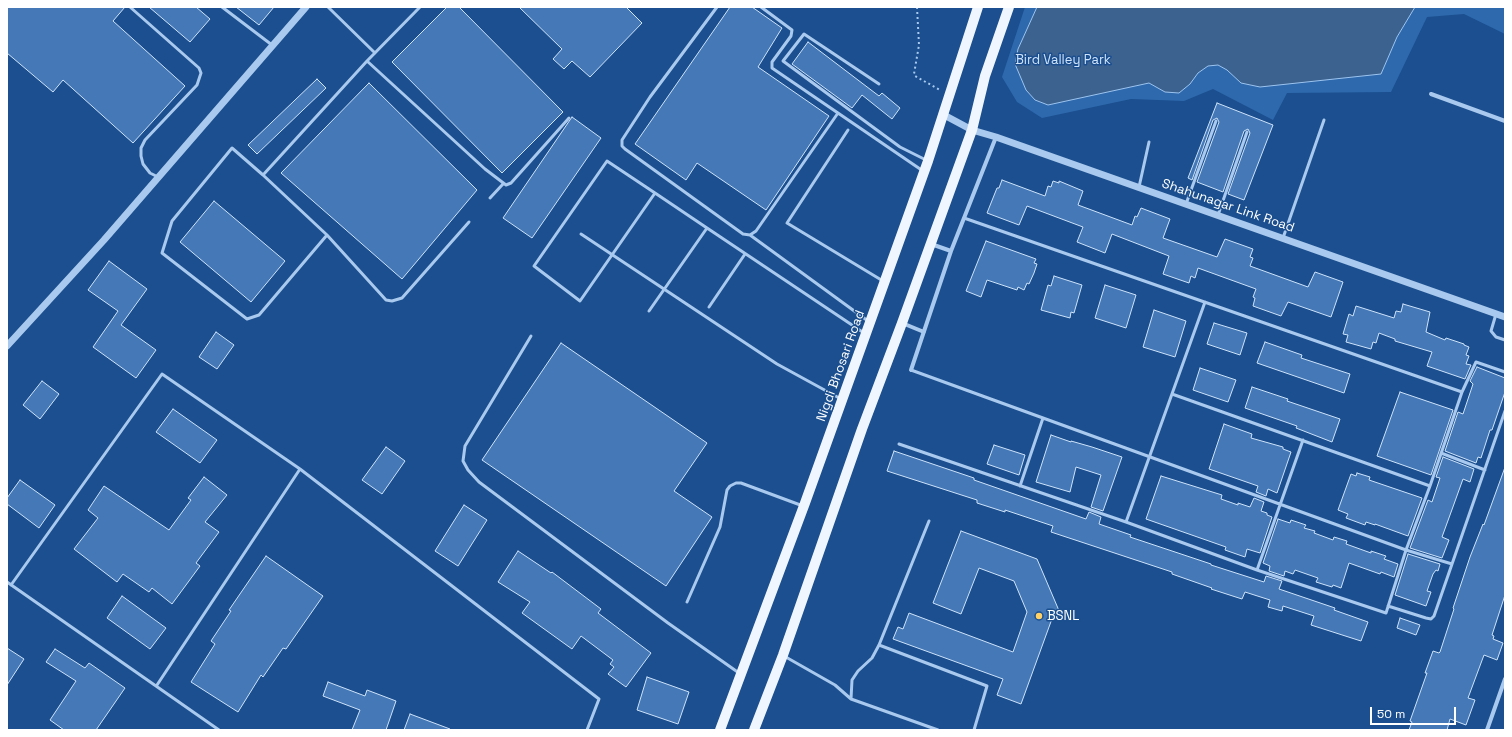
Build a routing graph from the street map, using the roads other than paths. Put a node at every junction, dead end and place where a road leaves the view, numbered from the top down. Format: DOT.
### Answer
graph roads {
  1 [pos="130,7"];
  2 [pos="222,7"];
  3 [pos="306,7"];
  4 [pos="328,7"];
  5 [pos="420,7"];
  6 [pos="717,7"];
  7 [pos="761,7"];
  8 [pos="978,7"];
  9 [pos="1009,7"];
  10 [pos="273,45"];
  11 [pos="375,53"];
  12 [pos="367,61"];
  13 [pos="879,84"];
  14 [pos="1431,94"];
  15 [pos="838,113"];
  16 [pos="944,115"];
  17 [pos="569,118"];
  18 [pos="1324,120"];
  19 [pos="1216,121"];
  20 [pos="1505,121"];
  21 [pos="848,130"];
  22 [pos="972,130"];
  23 [pos="1247,132"];
  24 [pos="996,137"];
  25 [pos="1149,142"];
  26 [pos="928,161"];
  27 [pos="924,172"];
  28 [pos="263,175"];
  29 [pos="158,177"];
  30 [pos="503,184"];
  31 [pos="1139,187"];
  32 [pos="655,193"];
  33 [pos="490,198"];
  34 [pos="1186,204"];
  35 [pos="1218,215"];
  36 [pos="964,218"];
  37 [pos="469,222"];
  38 [pos="707,228"];
  39 [pos="581,234"];
  40 [pos="327,235"];
  41 [pos="750,235"];
  42 [pos="1283,238"];
  43 [pos="931,244"];
  44 [pos="951,251"];
  45 [pos="612,254"];
  46 [pos="745,254"];
  47 [pos="885,282"];
  48 [pos="665,289"];
  49 [pos="1205,302"];
  50 [pos="710,307"];
  51 [pos="649,311"];
  52 [pos="1496,314"];
  53 [pos="1505,317"];
  54 [pos="870,322"];
  55 [pos="902,323"];
  56 [pos="924,332"];
  57 [pos="866,334"];
  58 [pos="531,336"];
  59 [pos="1505,340"];
  60 [pos="7,346"];
  61 [pos="911,370"];
  62 [pos="1505,372"];
  63 [pos="1462,392"];
  64 [pos="1172,394"];
  65 [pos="842,400"];
  66 [pos="1505,412"];
  67 [pos="1043,418"];
  68 [pos="1303,440"];
  69 [pos="899,444"];
  70 [pos="1442,453"];
  71 [pos="1150,457"];
  72 [pos="300,469"];
  73 [pos="1485,470"];
  74 [pos="1020,486"];
  75 [pos="1430,486"];
  76 [pos="1280,504"];
  77 [pos="804,506"];
  78 [pos="929,521"];
  79 [pos="1126,522"];
  80 [pos="1406,550"];
  81 [pos="1452,564"];
  82 [pos="1258,570"];
  83 [pos="7,582"];
  84 [pos="11,585"];
  85 [pos="687,602"];
  86 [pos="1388,606"];
  87 [pos="879,645"];
  88 [pos="783,655"];
  89 [pos="741,674"];
  90 [pos="1505,679"];
  91 [pos="157,686"];
  92 [pos="851,699"];
  93 [pos="219,730"];
  94 [pos="587,730"];
  95 [pos="720,730"];
  96 [pos="754,730"];
  97 [pos="938,730"];
  98 [pos="974,730"];
  99 [pos="1487,730"];
  1 -- 29 [label="lane"];
  2 -- 10 [label="lane"];
  3 -- 10 [label="street"];
  4 -- 11 [label="lane"];
  5 -- 11 [label="lane"];
  6 -- 41 [label="lane"];
  7 -- 15 [label="lane"];
  8 -- 16 [label="main road, Nigdi Bhosari Road"];
  9 -- 22 [label="main road"];
  10 -- 29 [label="street"];
  11 -- 12 [label="lane"];
  12 -- 28 [label="lane"];
  12 -- 30 [label="lane"];
  13 -- 26 [label="lane"];
  14 -- 20 [label="street"];
  15 -- 27 [label="lane"];
  15 -- 41 [label="lane"];
  16 -- 22 [label="street, Shahunagar Link Road"];
  16 -- 26 [label="main road, Nigdi Bhosari Road"];
  17 -- 30 [label="lane"];
  18 -- 42 [label="lane"];
  19 -- 34 [label="lane"];
  21 -- 47 [label="lane"];
  22 -- 24 [label="street, Shahunagar Link Road"];
  22 -- 43 [label="main road"];
  23 -- 35 [label="lane"];
  24 -- 31 [label="street, Shahunagar Link Road"];
  24 -- 36 [label="street"];
  25 -- 31 [label="lane"];
  26 -- 27 [label="main road, Nigdi Bhosari Road"];
  27 -- 47 [label="main road, Nigdi Bhosari Road"];
  28 -- 40 [label="lane"];
  28 -- 40 [label="lane"];
  29 -- 60 [label="street"];
  30 -- 33 [label="lane"];
  31 -- 34 [label="street, Shahunagar Link Road"];
  32 -- 38 [label="lane"];
  32 -- 45 [label="lane"];
  32 -- 45 [label="lane"];
  34 -- 35 [label="street, Shahunagar Link Road"];
  35 -- 42 [label="street, Shahunagar Link Road"];
  36 -- 44 [label="street"];
  36 -- 49 [label="lane"];
  37 -- 40 [label="lane"];
  38 -- 46 [label="lane"];
  38 -- 48 [label="lane"];
  39 -- 45 [label="lane"];
  41 -- 54 [label="lane"];
  42 -- 52 [label="street, Shahunagar Link Road"];
  43 -- 44 [label="street"];
  43 -- 55 [label="main road"];
  44 -- 56 [label="street"];
  45 -- 48 [label="lane"];
  46 -- 50 [label="lane"];
  46 -- 57 [label="lane"];
  47 -- 54 [label="main road, Nigdi Bhosari Road"];
  48 -- 51 [label="lane"];
  48 -- 65 [label="lane"];
  49 -- 63 [label="lane"];
  49 -- 64 [label="lane"];
  52 -- 53 [label="street, Shahunagar Link Road"];
  52 -- 59 [label="lane"];
  54 -- 57 [label="main road, Nigdi Bhosari Road"];
  55 -- 56 [label="street"];
  55 -- 88 [label="main road"];
  56 -- 61 [label="street"];
  57 -- 65 [label="main road, Nigdi Bhosari Road"];
  58 -- 89 [label="lane"];
  61 -- 67 [label="lane"];
  62 -- 63 [label="lane"];
  63 -- 70 [label="lane"];
  64 -- 68 [label="lane"];
  64 -- 71 [label="lane"];
  65 -- 77 [label="main road, Nigdi Bhosari Road"];
  66 -- 73 [label="lane"];
  67 -- 71 [label="lane"];
  67 -- 74 [label="lane"];
  68 -- 75 [label="lane"];
  68 -- 76 [label="lane"];
  69 -- 74 [label="lane"];
  70 -- 73 [label="lane"];
  70 -- 75 [label="lane"];
  71 -- 76 [label="lane"];
  71 -- 79 [label="lane"];
  72 -- 84 [label="lane"];
  72 -- 91 [label="lane"];
  72 -- 94 [label="lane"];
  73 -- 81 [label="lane"];
  74 -- 79 [label="lane"];
  75 -- 80 [label="lane"];
  76 -- 80 [label="lane"];
  76 -- 82 [label="lane"];
  77 -- 85 [label="lane"];
  77 -- 89 [label="main road, Nigdi Bhosari Road"];
  78 -- 87 [label="lane"];
  79 -- 82 [label="lane"];
  80 -- 81 [label="lane"];
  80 -- 86 [label="lane"];
  81 -- 86 [label="lane"];
  82 -- 86 [label="lane"];
  83 -- 84 [label="lane"];
  84 -- 91 [label="lane"];
  87 -- 92 [label="lane"];
  87 -- 98 [label="lane"];
  88 -- 92 [label="lane"];
  88 -- 96 [label="main road"];
  89 -- 95 [label="main road, Nigdi Bhosari Road"];
  90 -- 99 [label="street"];
  91 -- 93 [label="lane"];
  92 -- 97 [label="lane"];
}
